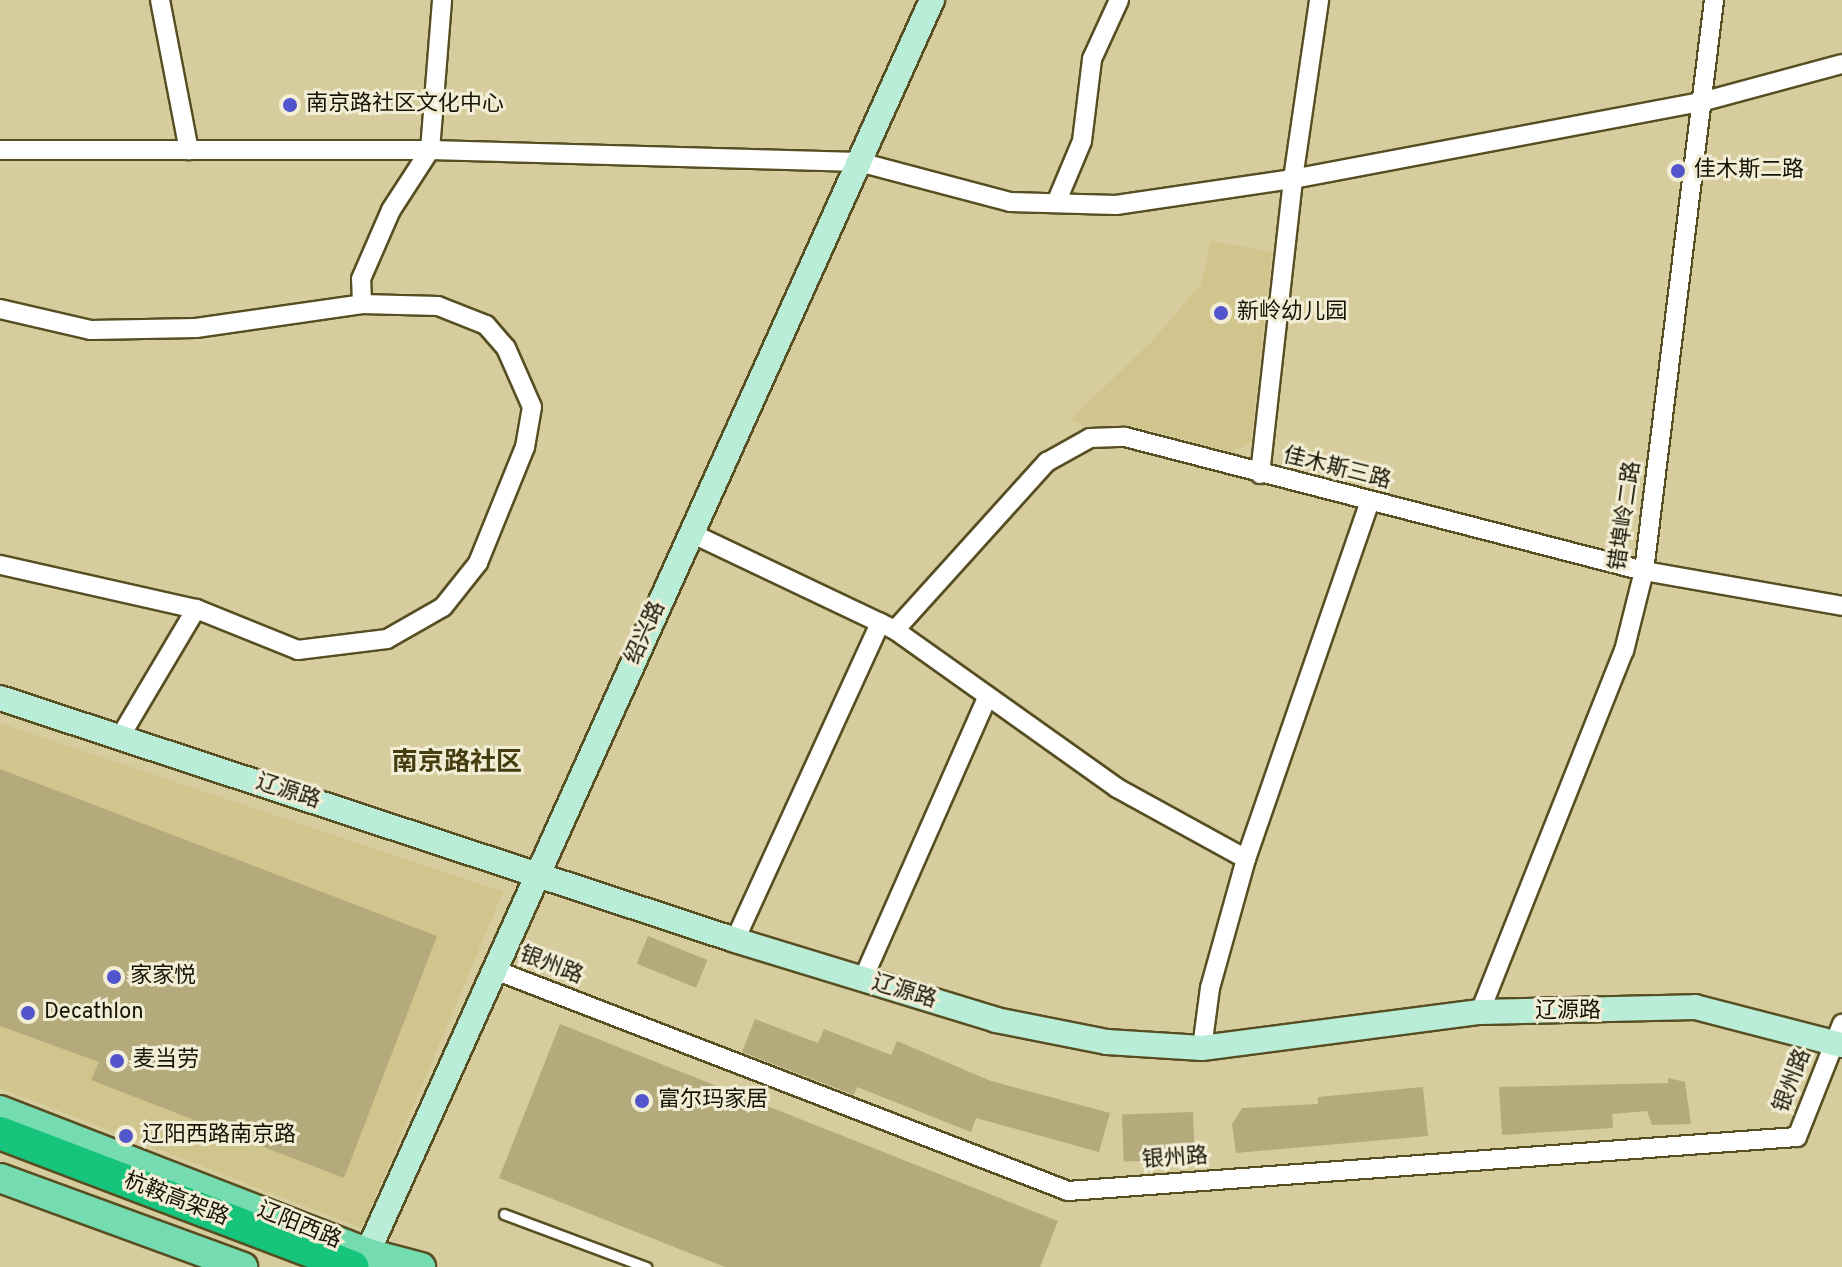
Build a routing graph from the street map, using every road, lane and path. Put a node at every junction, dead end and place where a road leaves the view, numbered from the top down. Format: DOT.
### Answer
graph roads {
  1 [pos="160,0"];
  2 [pos="442,0"];
  3 [pos="932,0"];
  4 [pos="1119,0"];
  5 [pos="1319,0"];
  6 [pos="1714,0"];
  7 [pos="1842,64"];
  8 [pos="1701,102"];
  9 [pos="0,150"];
  10 [pos="189,150"];
  11 [pos="430,150"];
  12 [pos="859,162"];
  13 [pos="1293,179"];
  14 [pos="1056,203"];
  15 [pos="362,304"];
  16 [pos="0,309"];
  17 [pos="1260,474"];
  18 [pos="1370,501"];
  19 [pos="691,533"];
  20 [pos="0,565"];
  21 [pos="1644,571"];
  22 [pos="1842,606"];
  23 [pos="196,609"];
  24 [pos="888,626"];
  25 [pos="988,696"];
  26 [pos="0,698"];
  27 [pos="120,737"];
  28 [pos="1246,859"];
  29 [pos="537,874"];
  30 [pos="735,940"];
  31 [pos="495,970"];
  32 [pos="863,979"];
  33 [pos="1480,1012"];
  34 [pos="1839,1037"];
  35 [pos="1202,1048"];
  36 [pos="0,1110"];
  37 [pos="0,1133"];
  38 [pos="0,1155"];
  39 [pos="0,1178"];
  40 [pos="504,1214"];
  41 [pos="360,1262"];
  42 [pos="243,1267"];
  43 [pos="298,1267"];
  44 [pos="421,1267"];
  45 [pos="646,1267"];
  1 -- 10 [label="street"];
  2 -- 11 [label="street"];
  3 -- 12 [label="street, 绍兴路"];
  4 -- 14 [label="street"];
  5 -- 13 [label="street"];
  6 -- 8 [label="street, 错埠岭二路"];
  7 -- 8 [label="street"];
  8 -- 13 [label="street"];
  8 -- 21 [label="street, 错埠岭二路"];
  9 -- 10 [label="street"];
  10 -- 11 [label="street"];
  11 -- 12 [label="street"];
  11 -- 15 [label="street"];
  12 -- 14 [label="street"];
  12 -- 19 [label="street, 绍兴路"];
  13 -- 14 [label="street"];
  13 -- 17 [label="street"];
  15 -- 16 [label="street"];
  15 -- 23 [label="street"];
  17 -- 18 [label="street, 佳木斯三路"];
  17 -- 24 [label="street, 佳木斯三路"];
  18 -- 21 [label="street, 佳木斯三路"];
  18 -- 28 [label="street"];
  19 -- 24 [label="street"];
  19 -- 29 [label="street, 绍兴路"];
  20 -- 23 [label="street"];
  21 -- 22 [label="street, 佳木斯三路"];
  21 -- 33 [label="street, 错埠岭二路"];
  23 -- 27 [label="street"];
  24 -- 25 [label="street"];
  24 -- 30 [label="street, 佳木斯三路"];
  25 -- 28 [label="street"];
  25 -- 32 [label="street"];
  26 -- 27 [label="street, 辽源路"];
  27 -- 29 [label="street, 辽源路"];
  28 -- 35 [label="street"];
  29 -- 30 [label="street, 辽源路"];
  29 -- 31 [label="street, 绍兴路"];
  30 -- 32 [label="street, 辽源路"];
  31 -- 34 [label="street, 银州路"];
  31 -- 41 [label="street, 绍兴路"];
  32 -- 35 [label="street, 辽源路"];
  33 -- 34 [label="street, 辽源路"];
  33 -- 35 [label="street, 辽源路"];
  36 -- 41 [label="main road, 辽阳西路"];
  37 -- 41 [label="highway, 杭鞍高架路"];
  38 -- 43 [label="highway, 杭鞍高架路"];
  39 -- 42 [label="main road"];
  40 -- 45 [label="lane"];
  41 -- 44 [label="main road, 辽阳西路"];
}
